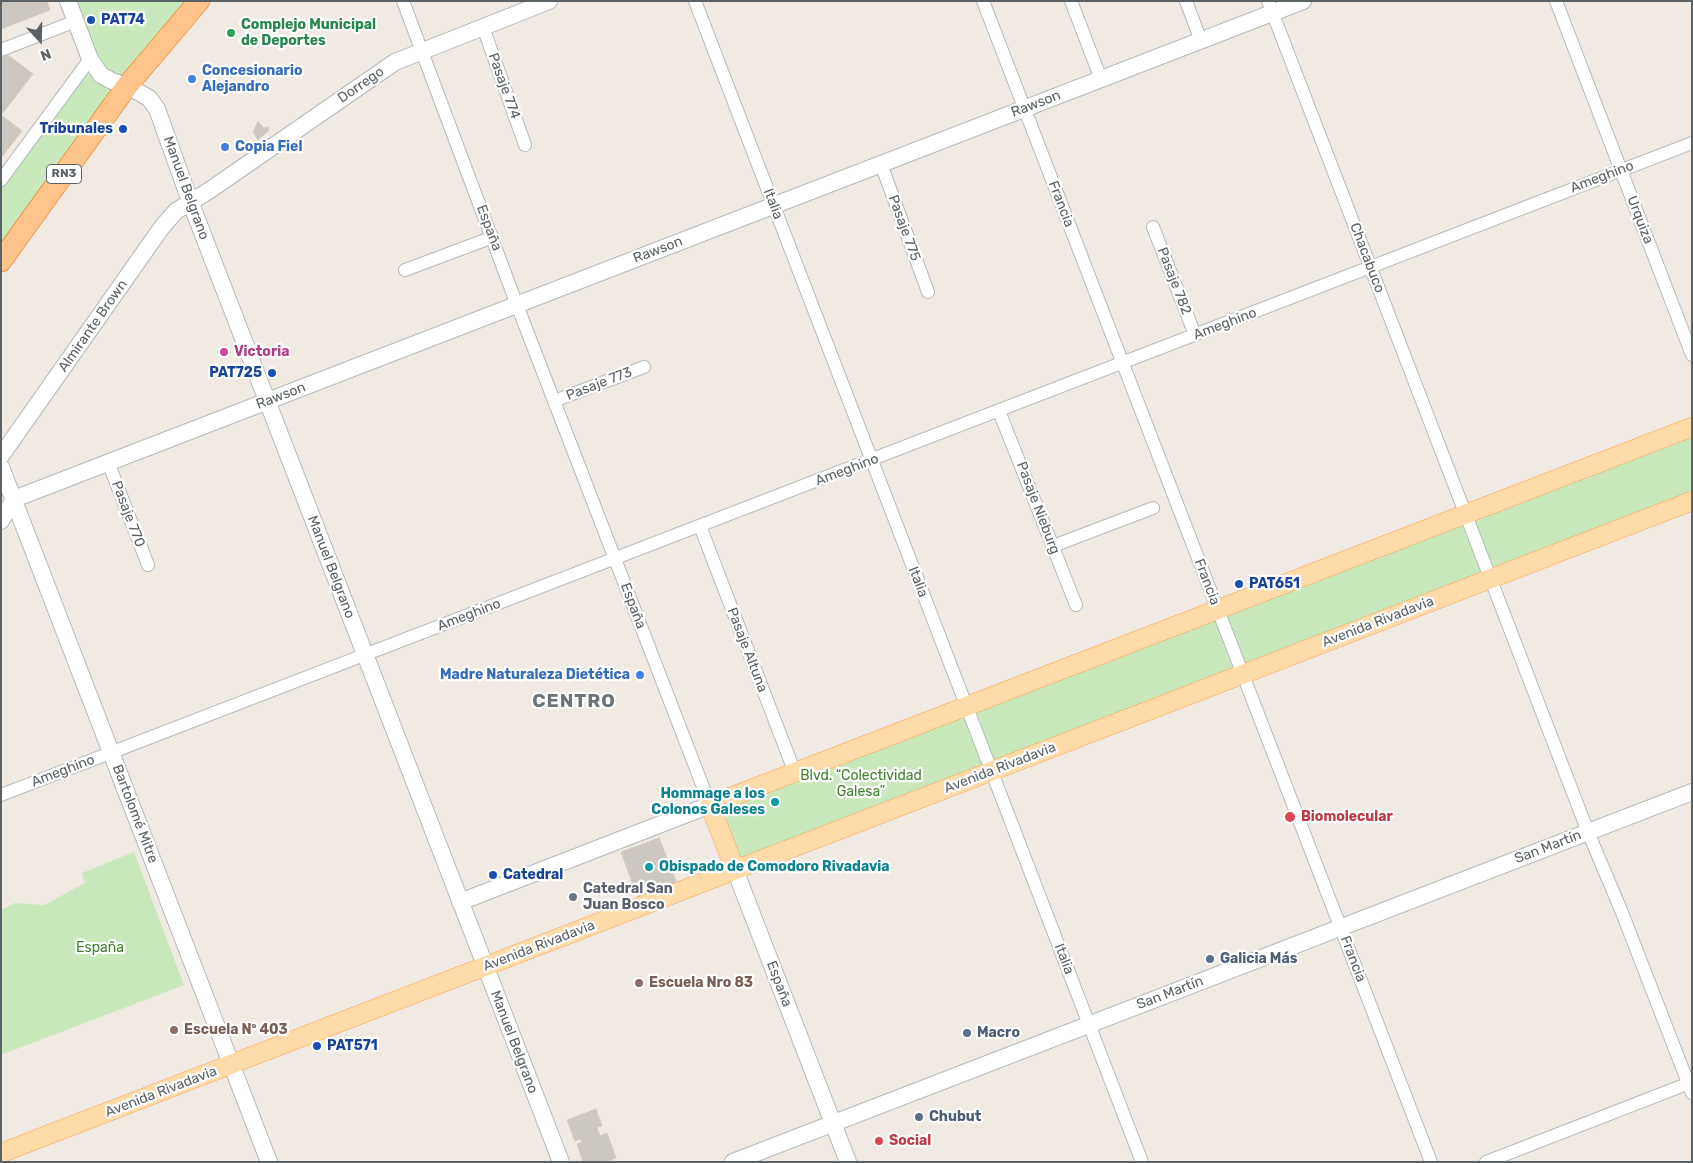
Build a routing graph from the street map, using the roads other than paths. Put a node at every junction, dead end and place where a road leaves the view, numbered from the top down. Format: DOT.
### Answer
graph roads {
  1 [pos="68,1"];
  2 [pos="199,1"];
  3 [pos="403,1"];
  4 [pos="549,1"];
  5 [pos="695,1"];
  6 [pos="983,1"];
  7 [pos="1071,1"];
  8 [pos="1186,1"];
  9 [pos="1304,1"];
  10 [pos="1556,1"];
  11 [pos="1270,7"];
  12 [pos="76,21"];
  13 [pos="483,27"];
  14 [pos="1201,41"];
  15 [pos="1,50"];
  16 [pos="422,50"];
  17 [pos="90,59"];
  18 [pos="1101,79"];
  19 [pos="128,86"];
  20 [pos="1024,109"];
  21 [pos="1692,143"];
  22 [pos="525,145"];
  23 [pos="881,164"];
  24 [pos="1621,170"];
  25 [pos="1,180"];
  26 [pos="190,201"];
  27 [pos="773,206"];
  28 [pos="1153,227"];
  29 [pos="493,237"];
  30 [pos="1,260"];
  31 [pos="1370,267"];
  32 [pos="405,270"];
  33 [pos="928,292"];
  34 [pos="517,304"];
  35 [pos="1195,335"];
  36 [pos="1692,354"];
  37 [pos="1122,363"];
  38 [pos="644,367"];
  39 [pos="267,401"];
  40 [pos="554,401"];
  41 [pos="999,411"];
  42 [pos="1692,426"];
  43 [pos="1,456"];
  44 [pos="872,460"];
  45 [pos="108,462"];
  46 [pos="1,467"];
  47 [pos="14,499"];
  48 [pos="1692,501"];
  49 [pos="1152,508"];
  50 [pos="1466,514"];
  51 [pos="1,521"];
  52 [pos="700,526"];
  53 [pos="1053,546"];
  54 [pos="615,559"];
  55 [pos="148,565"];
  56 [pos="1491,579"];
  57 [pos="1076,605"];
  58 [pos="1218,610"];
  59 [pos="365,655"];
  60 [pos="1243,675"];
  61 [pos="967,706"];
  62 [pos="112,752"];
  63 [pos="992,771"];
  64 [pos="795,773"];
  65 [pos="1692,792"];
  66 [pos="1,795"];
  67 [pos="710,805"];
  68 [pos="1588,832"];
  69 [pos="735,870"];
  70 [pos="460,902"];
  71 [pos="1340,928"];
  72 [pos="485,967"];
  73 [pos="1089,1024"];
  74 [pos="232,1065"];
  75 [pos="1691,1086"];
  76 [pos="833,1123"];
  77 [pos="1,1153"];
  78 [pos="269,1162"];
  79 [pos="560,1162"];
  80 [pos="733,1162"];
  81 [pos="848,1162"];
  82 [pos="1142,1162"];
  83 [pos="1431,1162"];
  84 [pos="1486,1162"];
  1 -- 12 [label="street, Manuel Belgrano"];
  2 -- 19 [label="highway, RN3"];
  3 -- 16 [label="street, España"];
  4 -- 13 [label="street, Dorrego"];
  5 -- 27 [label="street, Italia"];
  6 -- 20 [label="street, Francia"];
  7 -- 18 [label="street"];
  8 -- 14 [label="street"];
  9 -- 11 [label="street, Rawson"];
  10 -- 24 [label="street, Urquiza"];
  11 -- 14 [label="street, Rawson"];
  11 -- 31 [label="street, Chacabuco"];
  12 -- 15 [label="street"];
  12 -- 17 [label="street, Manuel Belgrano"];
  13 -- 16 [label="street, Dorrego"];
  13 -- 22 [label="street, Pasaje 774"];
  14 -- 18 [label="street, Rawson"];
  16 -- 26 [label="street, Dorrego"];
  16 -- 29 [label="street, España"];
  17 -- 19 [label="street, Manuel Belgrano"];
  17 -- 25 [label="street"];
  18 -- 20 [label="street, Rawson"];
  19 -- 26 [label="street, Manuel Belgrano"];
  19 -- 30 [label="highway, RN3"];
  20 -- 23 [label="street, Rawson"];
  20 -- 37 [label="street, Francia"];
  21 -- 24 [label="street, Ameghino"];
  23 -- 27 [label="street, Rawson"];
  23 -- 33 [label="street, Pasaje 775"];
  24 -- 31 [label="street, Ameghino"];
  24 -- 36 [label="street, Urquiza"];
  26 -- 39 [label="street, Manuel Belgrano"];
  26 -- 43 [label="street, Almirante Brown"];
  27 -- 34 [label="street, Rawson"];
  27 -- 44 [label="street, Italia"];
  28 -- 35 [label="street, Pasaje 782"];
  29 -- 32 [label="street"];
  29 -- 34 [label="street, España"];
  31 -- 35 [label="street, Ameghino"];
  31 -- 50 [label="street, Chacabuco"];
  34 -- 39 [label="street, Rawson"];
  34 -- 40 [label="street, España"];
  35 -- 37 [label="street, Ameghino"];
  37 -- 41 [label="street, Ameghino"];
  37 -- 58 [label="street, Francia"];
  38 -- 40 [label="street, Pasaje 773"];
  39 -- 45 [label="street, Rawson"];
  39 -- 59 [label="street, Manuel Belgrano"];
  40 -- 54 [label="street, España"];
  41 -- 44 [label="street, Ameghino"];
  41 -- 53 [label="street, Pasaje Nieburg"];
  42 -- 50 [label="main road"];
  44 -- 52 [label="street, Ameghino"];
  44 -- 61 [label="street, Italia"];
  45 -- 47 [label="street, Rawson"];
  45 -- 55 [label="street, Pasaje 770"];
  46 -- 47 [label="street, Bartolomé Mitre"];
  47 -- 51 [label="street"];
  47 -- 62 [label="street, Bartolomé Mitre"];
  48 -- 56 [label="main road, Avenida Rivadavia"];
  49 -- 53 [label="street"];
  50 -- 56 [label="street, Chacabuco"];
  50 -- 58 [label="main road"];
  52 -- 54 [label="street, Ameghino"];
  52 -- 64 [label="street, Pasaje Altuna"];
  53 -- 57 [label="street, Pasaje Nieburg"];
  54 -- 59 [label="street, Ameghino"];
  54 -- 67 [label="street, España"];
  56 -- 60 [label="main road, Avenida Rivadavia"];
  56 -- 68 [label="street, Chacabuco"];
  58 -- 60 [label="street, Francia"];
  58 -- 61 [label="main road"];
  59 -- 62 [label="street, Ameghino"];
  59 -- 70 [label="street, Manuel Belgrano"];
  60 -- 63 [label="main road, Avenida Rivadavia"];
  60 -- 71 [label="street, Francia"];
  61 -- 63 [label="street, Italia"];
  61 -- 64 [label="main road"];
  62 -- 66 [label="street, Ameghino"];
  62 -- 74 [label="street, Bartolomé Mitre"];
  63 -- 69 [label="main road, Avenida Rivadavia"];
  63 -- 73 [label="street, Italia"];
  64 -- 67 [label="main road"];
  65 -- 68 [label="street, San Martín"];
  67 -- 69 [label="main road, España"];
  67 -- 70 [label="street"];
  68 -- 71 [label="street, San Martín"];
  68 -- 75 [label="street, Chacabuco"];
  69 -- 72 [label="main road, Avenida Rivadavia"];
  69 -- 76 [label="street, España"];
  70 -- 72 [label="street, Manuel Belgrano"];
  71 -- 73 [label="street, San Martín"];
  71 -- 83 [label="street, Francia"];
  72 -- 74 [label="main road, Avenida Rivadavia"];
  72 -- 79 [label="street, Manuel Belgrano"];
  73 -- 76 [label="street, San Martín"];
  73 -- 82 [label="street, Italia"];
  74 -- 77 [label="main road, Avenida Rivadavia"];
  74 -- 78 [label="street, Bartolomé Mitre"];
  75 -- 84 [label="street"];
  76 -- 80 [label="street, San Martín"];
  76 -- 81 [label="street, España"];
}
